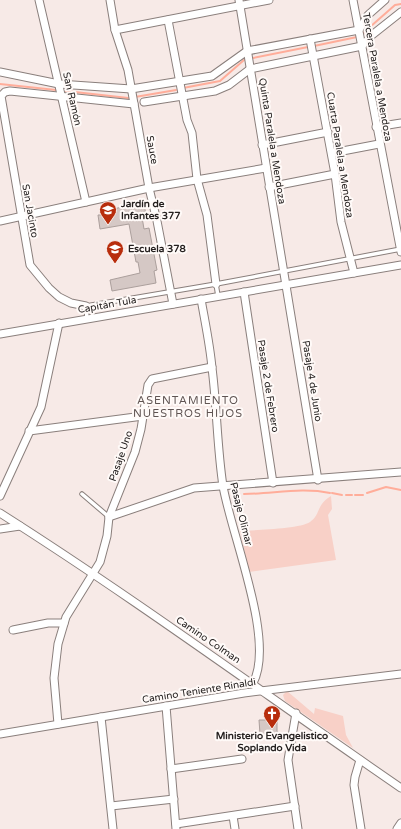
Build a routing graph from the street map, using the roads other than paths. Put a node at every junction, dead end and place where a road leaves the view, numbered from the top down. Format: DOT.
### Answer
graph roads {
  1 [pos="39,0"];
  2 [pos="110,0"];
  3 [pos="269,0"];
  4 [pos="353,0"];
  5 [pos="385,0"];
  6 [pos="239,3"];
  7 [pos="401,12"];
  8 [pos="168,20"];
  9 [pos="115,30"];
  10 [pos="359,30"];
  11 [pos="310,39"];
  12 [pos="362,46"];
  13 [pos="247,51"];
  14 [pos="313,56"];
  15 [pos="250,69"];
  16 [pos="0,72"];
  17 [pos="179,81"];
  18 [pos="59,84"];
  19 [pos="132,89"];
  20 [pos="182,96"];
  21 [pos="61,97"];
  22 [pos="144,102"];
  23 [pos="134,104"];
  24 [pos="401,123"];
  25 [pos="376,127"];
  26 [pos="328,132"];
  27 [pos="379,144"];
  28 [pos="262,145"];
  29 [pos="332,153"];
  30 [pos="266,168"];
  31 [pos="336,174"];
  32 [pos="197,179"];
  33 [pos="269,187"];
  34 [pos="149,188"];
  35 [pos="86,202"];
  36 [pos="21,216"];
  37 [pos="0,221"];
  38 [pos="401,250"];
  39 [pos="350,259"];
  40 [pos="401,265"];
  41 [pos="284,271"];
  42 [pos="354,273"];
  43 [pos="216,284"];
  44 [pos="286,285"];
  45 [pos="170,292"];
  46 [pos="244,292"];
  47 [pos="218,296"];
  48 [pos="201,299"];
  49 [pos="173,304"];
  50 [pos="86,306"];
  51 [pos="87,319"];
  52 [pos="59,324"];
  53 [pos="0,334"];
  54 [pos="212,368"];
  55 [pos="143,416"];
  56 [pos="29,431"];
  57 [pos="401,472"];
  58 [pos="318,480"];
  59 [pos="273,483"];
  60 [pos="224,486"];
  61 [pos="82,494"];
  62 [pos="0,496"];
  63 [pos="0,513"];
  64 [pos="109,517"];
  65 [pos="20,526"];
  66 [pos="0,530"];
  67 [pos="93,574"];
  68 [pos="64,623"];
  69 [pos="13,630"];
  70 [pos="401,674"];
  71 [pos="253,683"];
  72 [pos="264,691"];
  73 [pos="166,706"];
  74 [pos="296,713"];
  75 [pos="101,717"];
  76 [pos="58,724"];
  77 [pos="0,734"];
  78 [pos="242,758"];
  79 [pos="360,760"];
  80 [pos="171,769"];
  81 [pos="401,788"];
  82 [pos="174,799"];
  83 [pos="110,806"];
  84 [pos="295,806"];
  85 [pos="233,816"];
  86 [pos="401,823"];
  87 [pos="176,826"];
  88 [pos="113,829"];
  89 [pos="235,829"];
  90 [pos="298,829"];
  91 [pos="361,829"];
  92 [pos="397,829"];
  1 -- 18 [label="street, San Ramón"];
  2 -- 9 [label="street, Sauce"];
  3 -- 6 [label="street"];
  4 -- 10 [label="street, Tercera Paralela a Mendoza"];
  5 -- 10 [label="street"];
  6 -- 8 [label="street"];
  6 -- 13 [label="street, Quinta Paralela a Mendoza"];
  7 -- 12 [label="street"];
  8 -- 9 [label="street"];
  8 -- 17 [label="street"];
  9 -- 19 [label="street, Sauce"];
  10 -- 11 [label="street"];
  10 -- 12 [label="street, Tercera Paralela a Mendoza"];
  11 -- 13 [label="street"];
  11 -- 14 [label="street, Cuarta Paralela a Mendoza"];
  12 -- 14 [label="street"];
  12 -- 25 [label="street, Tercera Paralela a Mendoza"];
  13 -- 15 [label="street, Quinta Paralela a Mendoza"];
  13 -- 17 [label="street"];
  14 -- 15 [label="street"];
  14 -- 26 [label="street, Cuarta Paralela a Mendoza"];
  15 -- 20 [label="street"];
  15 -- 28 [label="street, Quinta Paralela a Mendoza"];
  16 -- 18 [label="street"];
  17 -- 19 [label="street"];
  17 -- 20 [label="street"];
  18 -- 19 [label="street"];
  18 -- 21 [label="street, San Ramón"];
  19 -- 23 [label="street, Sauce"];
  20 -- 22 [label="street"];
  20 -- 32 [label="street"];
  21 -- 23 [label="street"];
  21 -- 35 [label="street, San Ramón"];
  21 -- 36 [label="street, San Jacinto"];
  23 -- 34 [label="street, Sauce"];
  24 -- 25 [label="street"];
  25 -- 27 [label="street, Tercera Paralela a Mendoza"];
  26 -- 28 [label="street"];
  26 -- 29 [label="street, Cuarta Paralela a Mendoza"];
  27 -- 29 [label="street"];
  27 -- 38 [label="street, Tercera Paralela a Mendoza"];
  28 -- 30 [label="street, Quinta Paralela a Mendoza"];
  29 -- 31 [label="street, Cuarta Paralela a Mendoza"];
  30 -- 32 [label="street"];
  30 -- 33 [label="street, Quinta Paralela a Mendoza"];
  31 -- 33 [label="street"];
  31 -- 39 [label="street, Cuarta Paralela a Mendoza"];
  32 -- 34 [label="street"];
  32 -- 43 [label="street"];
  33 -- 41 [label="street, Quinta Paralela a Mendoza"];
  34 -- 35 [label="street"];
  34 -- 45 [label="street, Sauce"];
  35 -- 36 [label="street"];
  36 -- 37 [label="street"];
  36 -- 50 [label="street, San Jacinto"];
  38 -- 39 [label="lane"];
  39 -- 41 [label="lane"];
  39 -- 42 [label="street, Cuarta Paralela a Mendoza"];
  40 -- 42 [label="street, Capitán Tula"];
  41 -- 43 [label="lane"];
  41 -- 44 [label="street, Quinta Paralela a Mendoza"];
  42 -- 44 [label="street, Capitán Tula"];
  43 -- 45 [label="lane"];
  43 -- 47 [label="lane"];
  44 -- 46 [label="street, Capitán Tula"];
  44 -- 58 [label="street, Pasaje 4 de Junio"];
  45 -- 49 [label="street, Sauce"];
  45 -- 50 [label="lane"];
  46 -- 47 [label="street, Capitán Tula"];
  46 -- 59 [label="street, Pasaje 2 de Febrero"];
  47 -- 48 [label="street, Capitán Tula"];
  48 -- 49 [label="street, Capitán Tula"];
  48 -- 54 [label="street, Pasaje Olimar"];
  49 -- 51 [label="street, Capitán Tula"];
  50 -- 51 [label="lane"];
  51 -- 52 [label="street, Capitán Tula"];
  52 -- 53 [label="street, Capitán Tula"];
  52 -- 56 [label="street"];
  54 -- 55 [label="street, Pasaje Uno"];
  54 -- 60 [label="street, Pasaje Olimar"];
  55 -- 56 [label="street"];
  55 -- 64 [label="street, Pasaje Uno"];
  56 -- 62 [label="street"];
  57 -- 58 [label="street"];
  58 -- 59 [label="street"];
  59 -- 60 [label="street"];
  60 -- 64 [label="street"];
  60 -- 71 [label="street, Pasaje Olimar"];
  61 -- 64 [label="lane"];
  63 -- 65 [label="street, Camino Colman"];
  64 -- 67 [label="street, Pasaje Uno"];
  65 -- 66 [label="street"];
  65 -- 67 [label="street, Camino Colman"];
  67 -- 68 [label="street, Pasaje Uno"];
  67 -- 71 [label="street, Camino Colman"];
  68 -- 69 [label="street"];
  68 -- 76 [label="street, Pasaje Uno"];
  70 -- 72 [label="street, Camino Teniente Rinaldi"];
  71 -- 72 [label="street, Camino Colman"];
  72 -- 73 [label="street, Camino Teniente Rinaldi"];
  72 -- 74 [label="street, Camino Colman"];
  73 -- 75 [label="street, Camino Teniente Rinaldi"];
  73 -- 80 [label="street"];
  74 -- 79 [label="street, Camino Colman"];
  74 -- 84 [label="street"];
  75 -- 76 [label="street, Camino Teniente Rinaldi"];
  75 -- 83 [label="street"];
  76 -- 77 [label="street, Camino Teniente Rinaldi"];
  78 -- 80 [label="street"];
  79 -- 81 [label="street, Camino Colman"];
  79 -- 91 [label="street"];
  80 -- 82 [label="street"];
  82 -- 83 [label="street"];
  82 -- 87 [label="street"];
  83 -- 88 [label="street"];
  84 -- 85 [label="street"];
  84 -- 90 [label="street"];
  85 -- 87 [label="street"];
  85 -- 89 [label="street"];
  86 -- 92 [label="street"];
}
